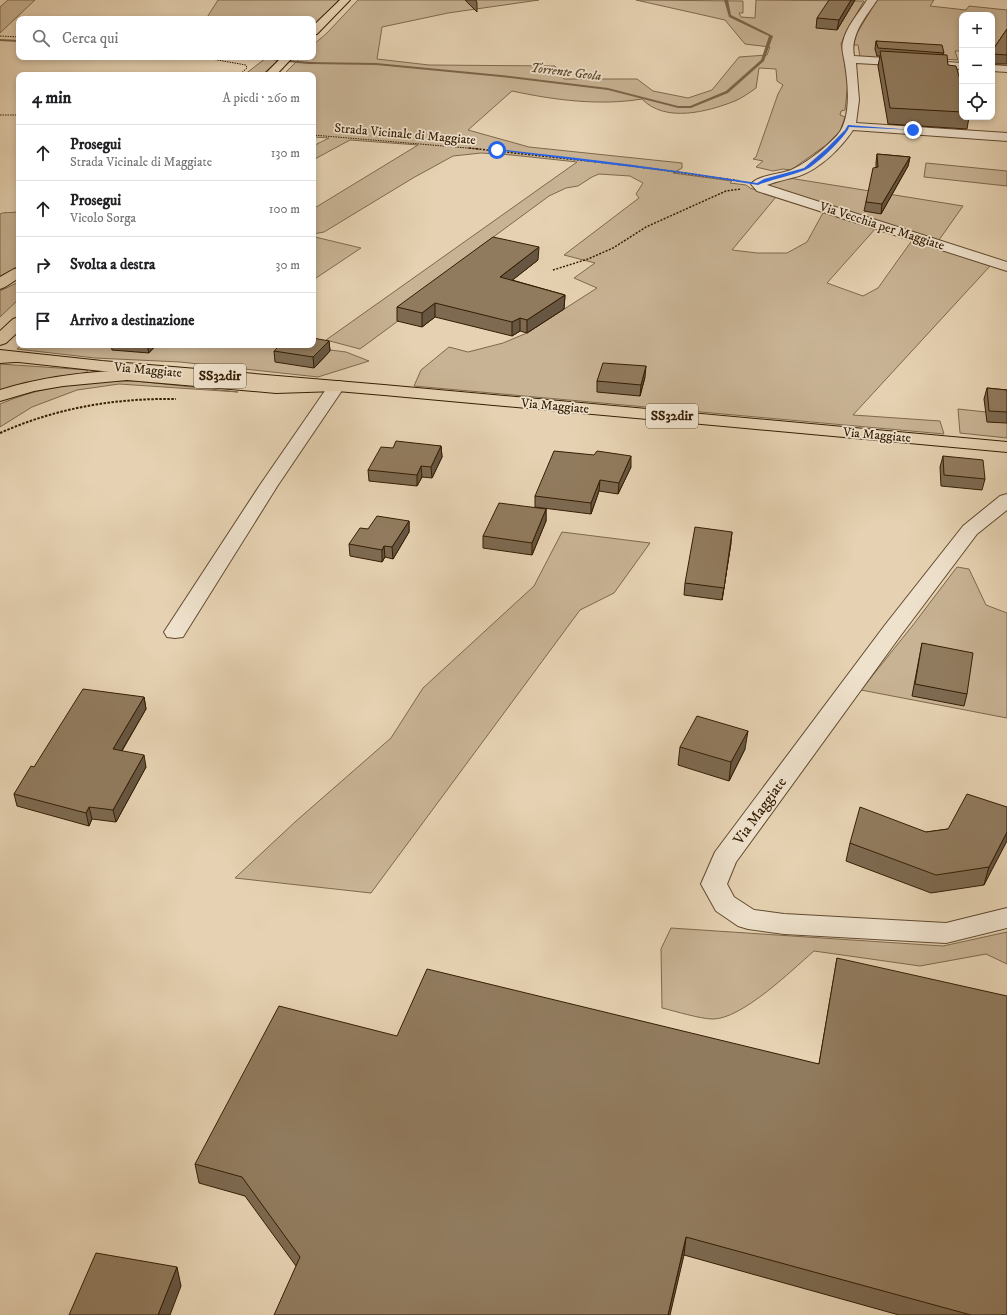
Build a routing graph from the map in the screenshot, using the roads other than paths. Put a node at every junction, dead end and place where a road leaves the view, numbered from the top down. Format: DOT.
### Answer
graph roads {
  1 [pos="345,0"];
  2 [pos="872,0"];
  3 [pos="316,29"];
  4 [pos="286,60"];
  5 [pos="851,60"];
  6 [pos="959,66"];
  7 [pos="995,68"];
  8 [pos="1007,69"];
  9 [pos="273,72"];
  10 [pos="848,126"];
  11 [pos="1007,137"];
  12 [pos="1007,266"];
  13 [pos="16,274"];
  14 [pos="0,284"];
  15 [pos="16,325"];
  16 [pos="0,340"];
  17 [pos="0,357"];
  18 [pos="337,386"];
  19 [pos="0,396"];
  20 [pos="1007,447"];
  21 [pos="1007,500"];
  22 [pos="175,632"];
  23 [pos="1007,918"];
  1 -- 3 [label="main road"];
  2 -- 5 [label="street"];
  4 -- 9 [label="main road"];
  5 -- 6 [label="street"];
  5 -- 10 [label="street"];
  7 -- 8 [label="street"];
  10 -- 11 [label="street"];
  10 -- 12 [label="street, Via Vecchia per Maggiate"];
  13 -- 14 [label="main road"];
  15 -- 16 [label="main road"];
  17 -- 18 [label="main road, Via Maggiate / SS32dir"];
  18 -- 19 [label="main road"];
  18 -- 20 [label="main road, Via Maggiate / SS32dir"];
  18 -- 22 [label="street"];
  21 -- 23 [label="street, Via Maggiate"];
}
